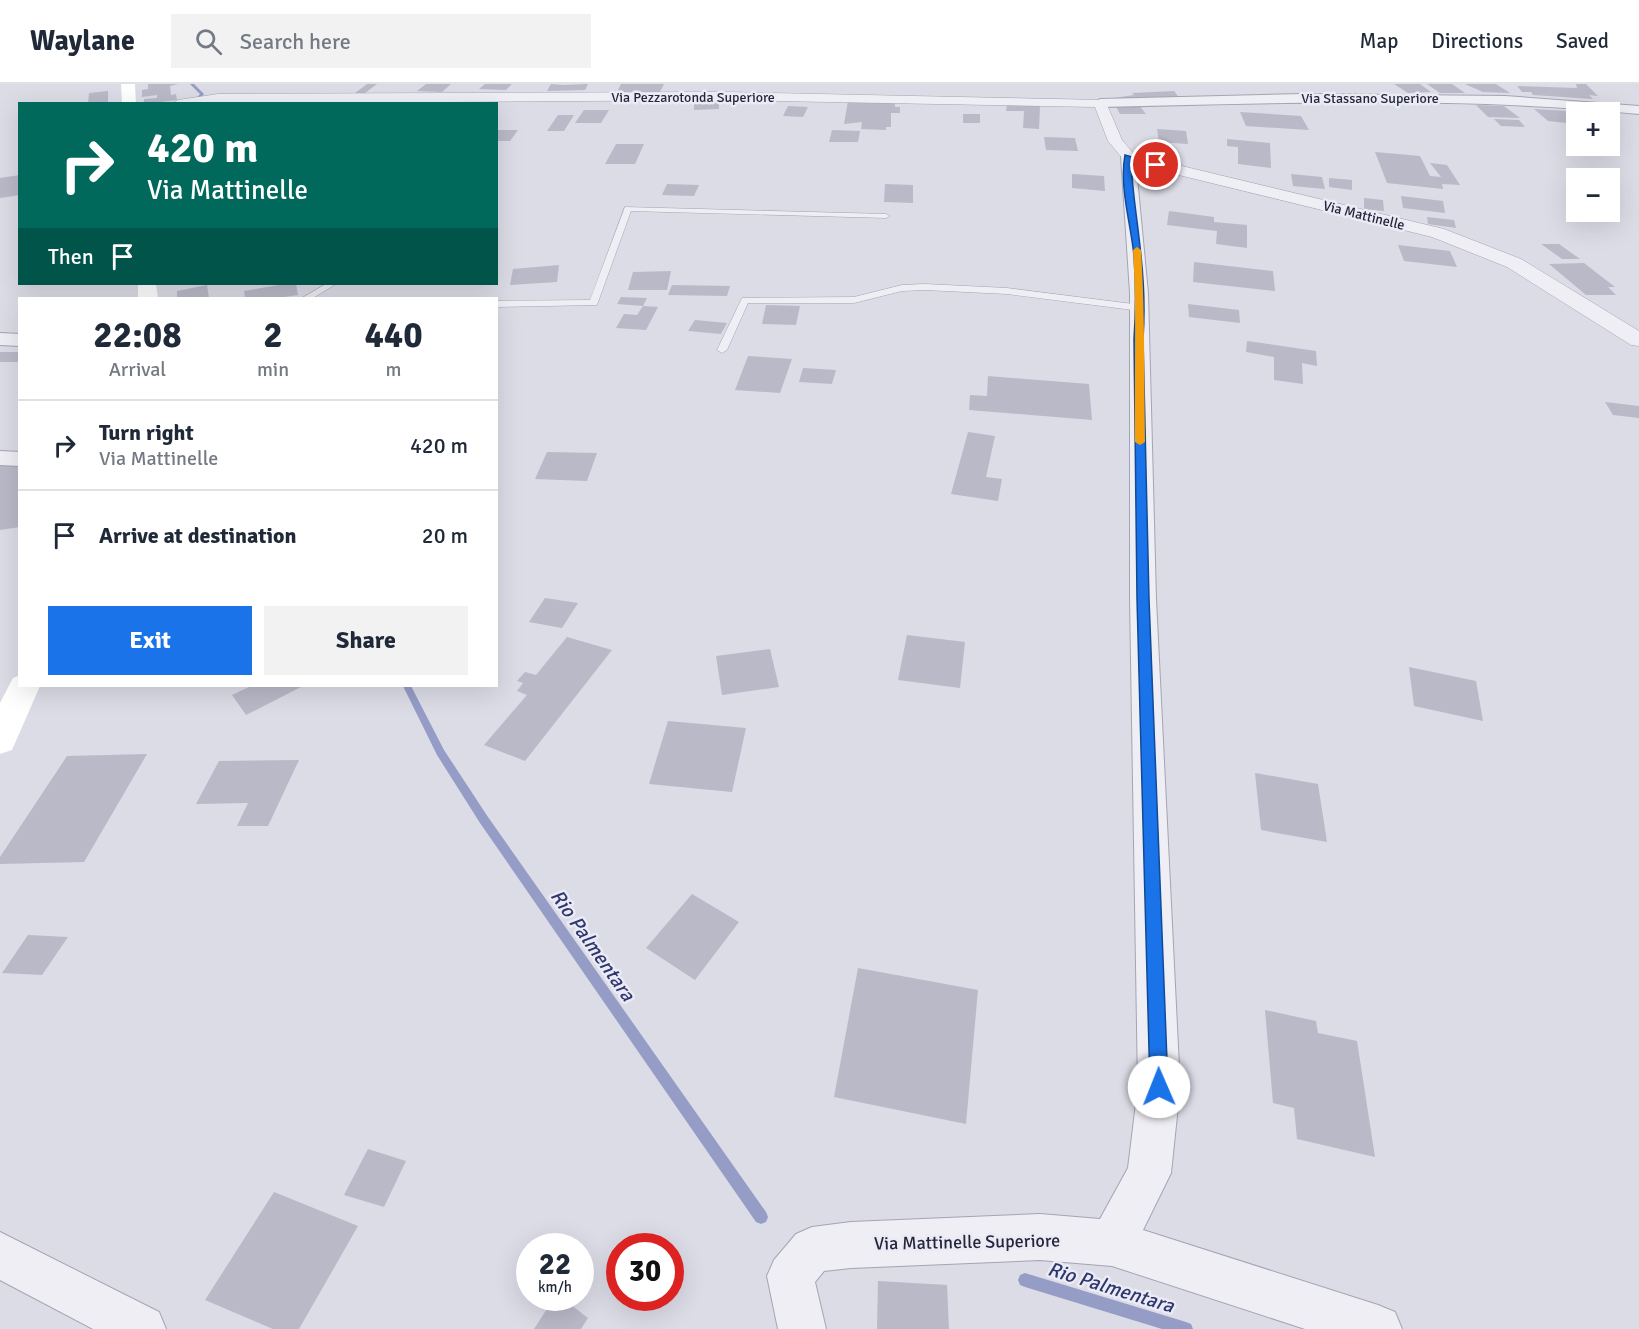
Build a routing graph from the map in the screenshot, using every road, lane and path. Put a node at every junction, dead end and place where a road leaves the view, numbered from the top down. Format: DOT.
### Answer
graph roads {
  1 [pos="128,84"];
  2 [pos="1105,97"];
  3 [pos="129,102"];
  4 [pos="191,102"];
  5 [pos="1639,110"];
  6 [pos="1128,156"];
  7 [pos="886,216"];
  8 [pos="330,285"];
  9 [pos="309,297"];
  10 [pos="498,304"];
  11 [pos="1141,308"];
  12 [pos="0,339"];
  13 [pos="18,339"];
  14 [pos="1639,339"];
  15 [pos="722,350"];
  16 [pos="0,458"];
  17 [pos="18,459"];
  18 [pos="24,687"];
  19 [pos="0,741"];
  20 [pos="1112,1243"];
  21 [pos="0,1255"];
  22 [pos="142,1329"];
  23 [pos="802,1329"];
  24 [pos="1378,1329"];
  1 -- 3 [label="main road"];
  2 -- 4 [label="street, Via Pezzarotonda Superiore"];
  2 -- 5 [label="street, Via Stassano Superiore"];
  2 -- 6 [label="street"];
  6 -- 11 [label="street"];
  6 -- 14 [label="street, Via Mattinelle"];
  7 -- 10 [label="lane"];
  8 -- 9 [label="lane"];
  11 -- 15 [label="lane"];
  11 -- 20 [label="street"];
  12 -- 13 [label="street"];
  16 -- 17 [label="street"];
  18 -- 19 [label="main road"];
  20 -- 23 [label="street, Via Mattinelle Superiore"];
  20 -- 24 [label="street, Via Mattinelle Superiore"];
  21 -- 22 [label="street"];
}
